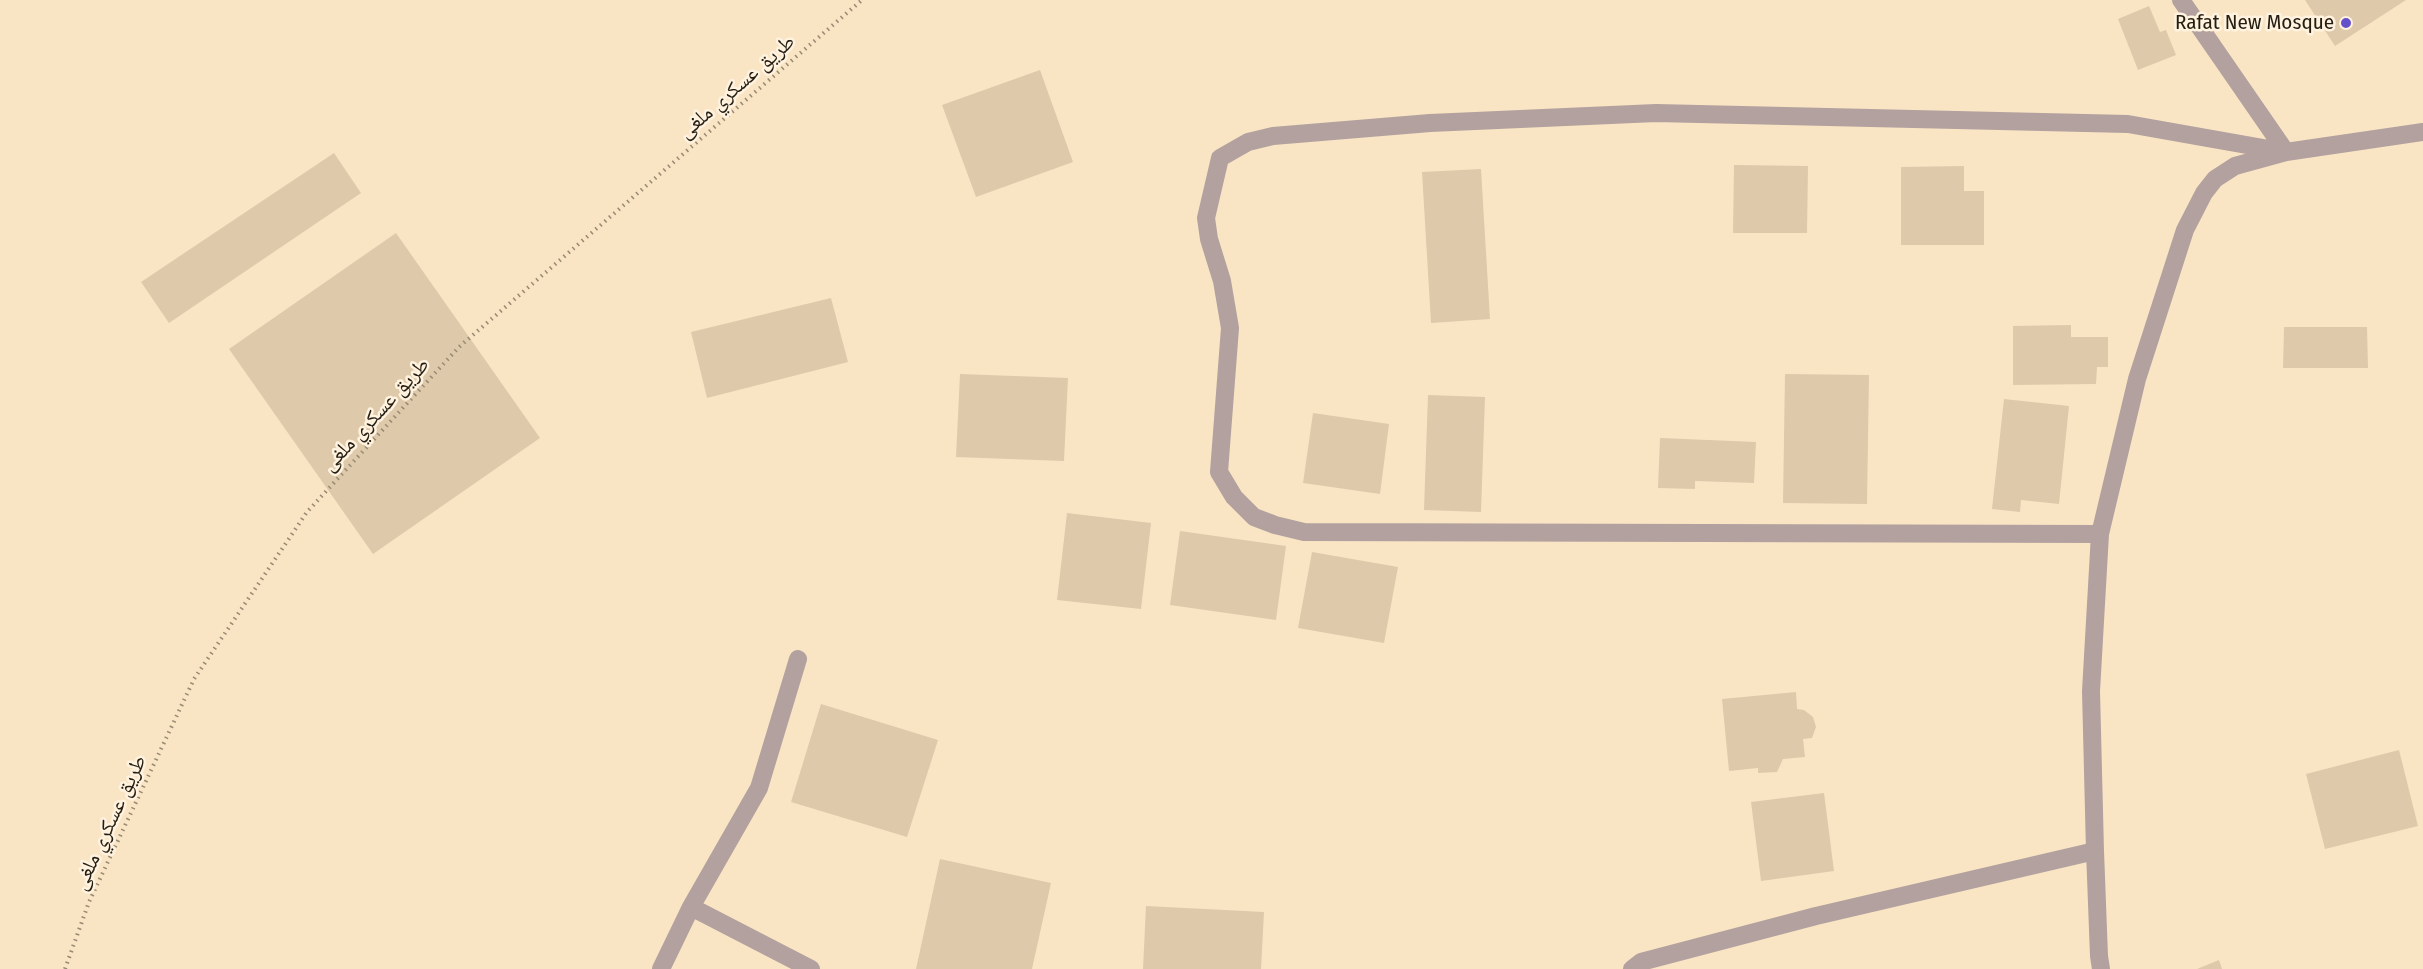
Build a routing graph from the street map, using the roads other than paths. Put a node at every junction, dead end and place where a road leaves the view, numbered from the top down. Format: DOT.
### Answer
graph roads {
  1 [pos="2181,0"];
  2 [pos="2423,132"];
  3 [pos="2286,152"];
  4 [pos="2100,534"];
  5 [pos="798,658"];
  6 [pos="2095,851"];
  7 [pos="691,907"];
  8 [pos="661,969"];
  9 [pos="811,969"];
  10 [pos="1632,969"];
  11 [pos="2101,969"];
  1 -- 3 [label="street"];
  2 -- 3 [label="street"];
  3 -- 4 [label="street"];
  3 -- 4 [label="street"];
  4 -- 6 [label="street"];
  5 -- 7 [label="street"];
  6 -- 10 [label="street"];
  6 -- 11 [label="street"];
  7 -- 8 [label="street"];
  7 -- 9 [label="street"];
}
